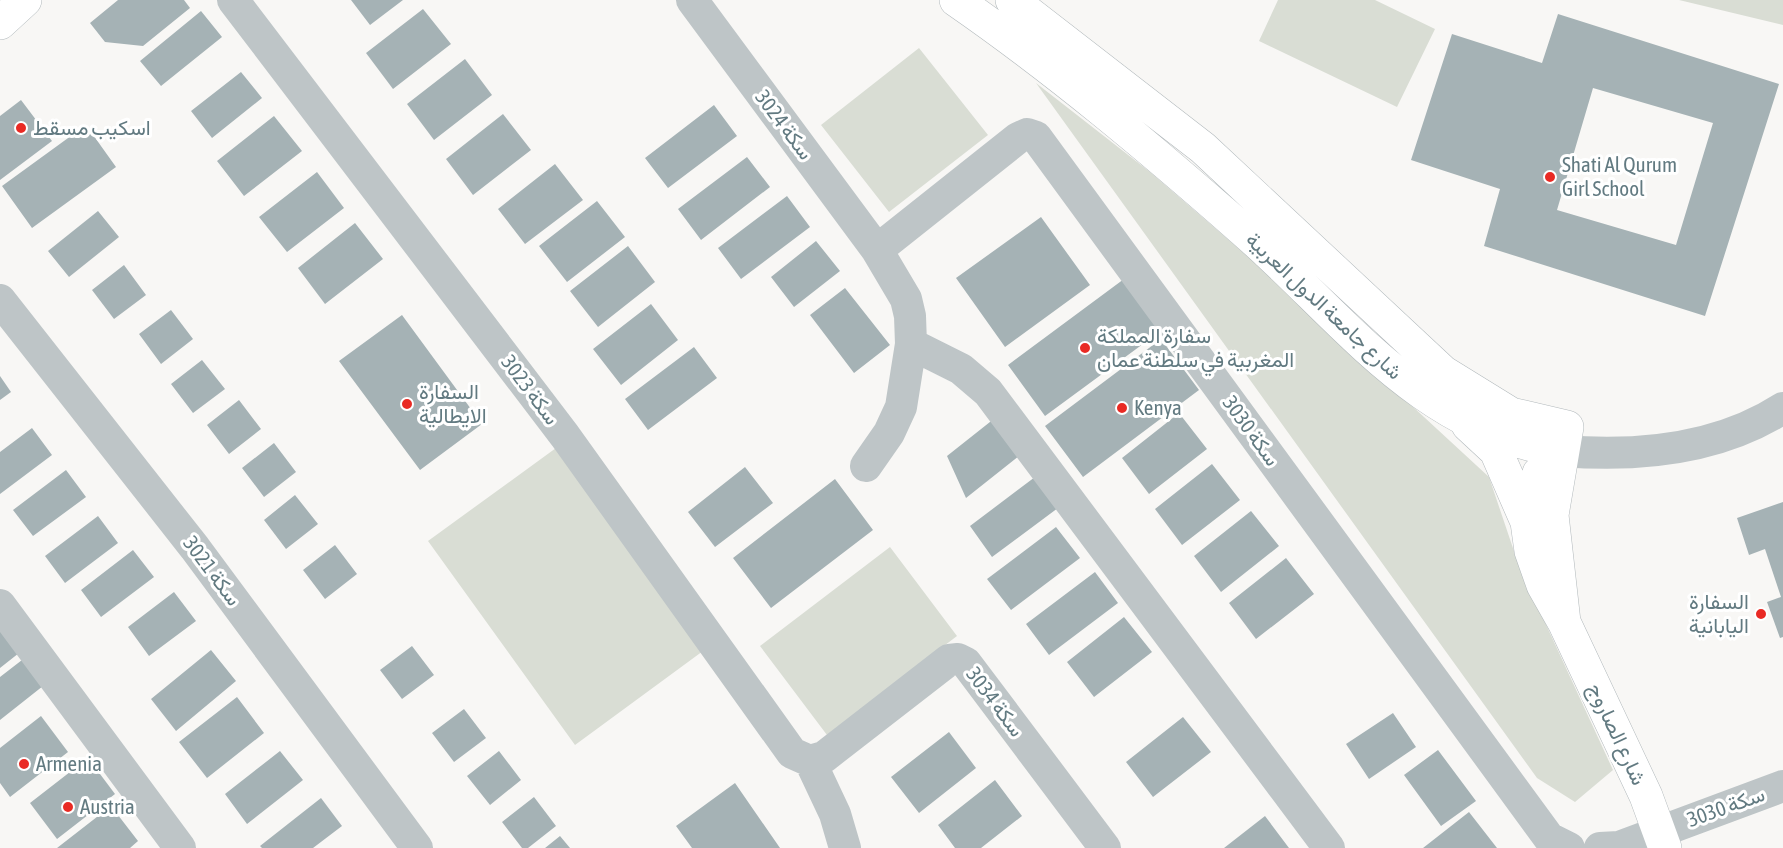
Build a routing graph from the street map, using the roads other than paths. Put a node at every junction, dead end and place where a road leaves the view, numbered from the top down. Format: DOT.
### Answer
graph roads {
  1 [pos="25,0"];
  2 [pos="233,0"];
  3 [pos="692,0"];
  4 [pos="956,0"];
  5 [pos="1012,0"];
  6 [pos="0,23"];
  7 [pos="877,250"];
  8 [pos="0,300"];
  9 [pos="911,344"];
  10 [pos="1783,390"];
  11 [pos="1783,408"];
  12 [pos="1458,415"];
  13 [pos="1556,438"];
  14 [pos="866,466"];
  15 [pos="1527,522"];
  16 [pos="0,605"];
  17 [pos="1563,622"];
  18 [pos="820,757"];
  19 [pos="1783,786"];
  20 [pos="1663,840"];
  21 [pos="180,848"];
  22 [pos="417,848"];
  23 [pos="845,848"];
  24 [pos="1105,848"];
  25 [pos="1329,848"];
  26 [pos="1569,848"];
  27 [pos="1600,848"];
  1 -- 6 [label="main road"];
  2 -- 18 [label="street, سكة 3023"];
  3 -- 7 [label="street, سكة 3024"];
  4 -- 12 [label="main road, شارع جامعة الدول العربية"];
  5 -- 13 [label="main road, شارع جامعة الدول العربية"];
  7 -- 9 [label="street, سكة 3024"];
  7 -- 26 [label="street, سكة 3030"];
  8 -- 22 [label="street, سكة 3021"];
  9 -- 14 [label="street, سكة 3024"];
  9 -- 25 [label="street"];
  10 -- 13 [label="street, شارع جامعة الدول العربية"];
  11 -- 13 [label="street, شارع جامعة الدول العربية"];
  12 -- 13 [label="main road, شارع جامعة الدول العربية"];
  12 -- 15 [label="main road"];
  13 -- 15 [label="main road, شارع الصاروج"];
  13 -- 17 [label="main road, شارع الصاروج"];
  15 -- 17 [label="main road, شارع الصاروج"];
  16 -- 21 [label="street"];
  17 -- 20 [label="main road, شارع الصاروج"];
  18 -- 23 [label="street"];
  18 -- 24 [label="street, سكة 3034"];
  19 -- 20 [label="street, سكة 3030"];
  20 -- 27 [label="street, سكة 3030"];
}
